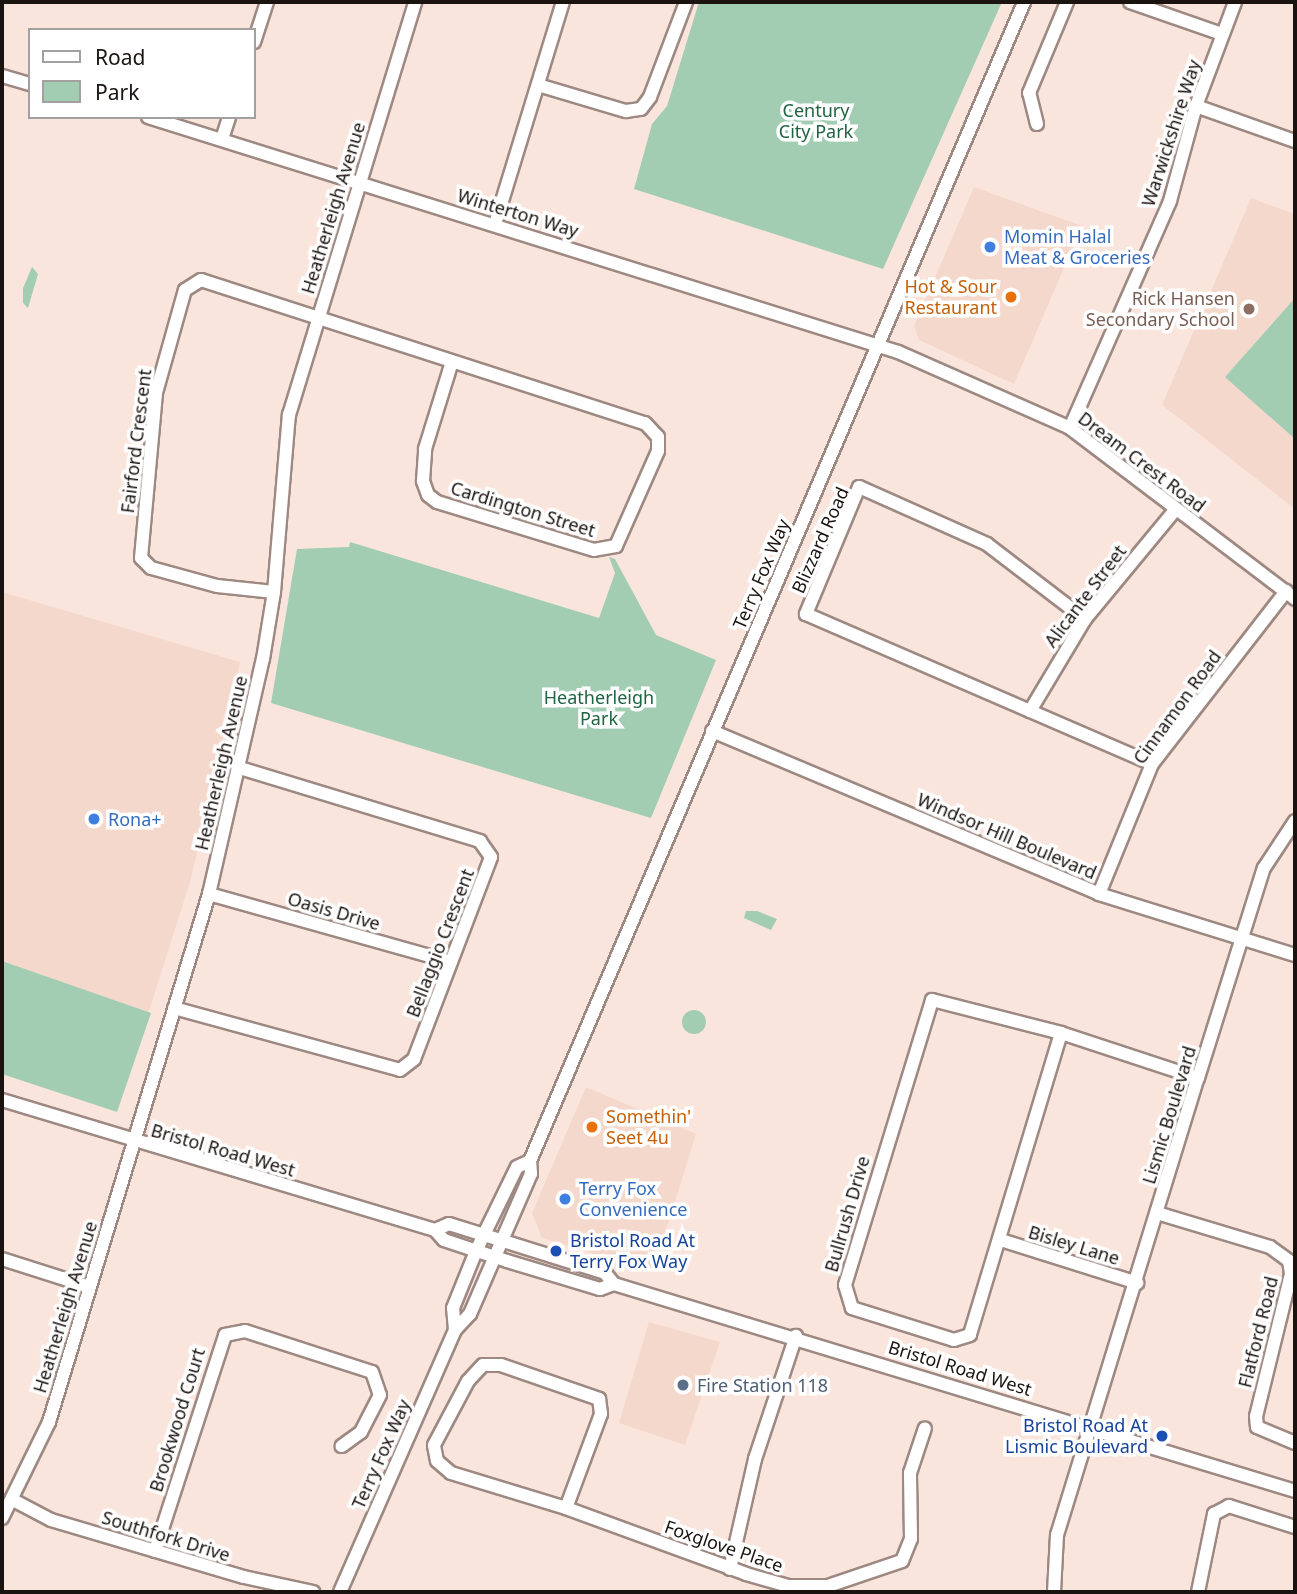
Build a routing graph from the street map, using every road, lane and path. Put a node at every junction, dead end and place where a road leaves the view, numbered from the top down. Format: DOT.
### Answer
graph roads {
  1 [pos="267,2"];
  2 [pos="415,2"];
  3 [pos="563,2"];
  4 [pos="686,2"];
  5 [pos="1024,2"];
  6 [pos="1067,2"];
  7 [pos="1130,2"];
  8 [pos="1235,2"];
  9 [pos="1222,34"];
  10 [pos="256,36"];
  11 [pos="2,76"];
  12 [pos="28,83"];
  13 [pos="538,85"];
  14 [pos="1196,106"];
  15 [pos="155,119"];
  16 [pos="228,119"];
  17 [pos="1037,124"];
  18 [pos="222,139"];
  19 [pos="1295,141"];
  20 [pos="359,183"];
  21 [pos="495,224"];
  22 [pos="317,320"];
  23 [pos="878,344"];
  24 [pos="452,362"];
  25 [pos="1070,428"];
  26 [pos="1176,509"];
  27 [pos="274,592"];
  28 [pos="1290,595"];
  29 [pos="1085,619"];
  30 [pos="1030,711"];
  31 [pos="712,731"];
  32 [pos="1152,764"];
  33 [pos="240,768"];
  34 [pos="1295,821"];
  35 [pos="209,894"];
  36 [pos="1099,894"];
  37 [pos="1243,939"];
  38 [pos="1295,955"];
  39 [pos="451,961"];
  40 [pos="174,1008"];
  41 [pos="1061,1033"];
  42 [pos="1198,1077"];
  43 [pos="2,1100"];
  44 [pos="134,1143"];
  45 [pos="530,1160"];
  46 [pos="1157,1213"];
  47 [pos="435,1230"];
  48 [pos="484,1235"];
  49 [pos="1001,1240"];
  50 [pos="502,1241"];
  51 [pos="476,1251"];
  52 [pos="495,1257"];
  53 [pos="2,1259"];
  54 [pos="1137,1283"];
  55 [pos="614,1284"];
  56 [pos="90,1287"];
  57 [pos="454,1330"];
  58 [pos="796,1336"];
  59 [pos="1093,1427"];
  60 [pos="925,1428"];
  61 [pos="1295,1443"];
  62 [pos="342,1446"];
  63 [pos="1295,1492"];
  64 [pos="13,1500"];
  65 [pos="566,1508"];
  66 [pos="2,1518"];
  67 [pos="1295,1527"];
  68 [pos="155,1551"];
  69 [pos="730,1569"];
  70 [pos="313,1592"];
  71 [pos="340,1592"];
  72 [pos="1054,1592"];
  73 [pos="1198,1592"];
  1 -- 10 [label="street"];
  2 -- 20 [label="street, Heatherleigh Avenue"];
  3 -- 13 [label="street"];
  4 -- 13 [label="street"];
  5 -- 23 [label="street, Terry Fox Way"];
  6 -- 17 [label="street"];
  7 -- 9 [label="street"];
  8 -- 9 [label="street, Warwickshire Way"];
  9 -- 14 [label="street, Warwickshire Way"];
  11 -- 12 [label="street"];
  13 -- 21 [label="street"];
  14 -- 19 [label="street"];
  14 -- 25 [label="street, Warwickshire Way"];
  15 -- 18 [label="street, Winterton Way"];
  16 -- 18 [label="street"];
  18 -- 20 [label="street, Winterton Way"];
  20 -- 21 [label="street, Winterton Way"];
  20 -- 22 [label="street, Heatherleigh Avenue"];
  21 -- 23 [label="street, Winterton Way"];
  22 -- 24 [label="street, Cardington Street"];
  22 -- 27 [label="street, Heatherleigh Avenue"];
  22 -- 27 [label="street, Fairford Crescent"];
  23 -- 25 [label="street, Dream Crest Road"];
  23 -- 31 [label="street, Terry Fox Way"];
  24 -- 24 [label="street, Cardington Street"];
  25 -- 26 [label="street, Dream Crest Road"];
  26 -- 28 [label="street, Dream Crest Road"];
  26 -- 29 [label="street, Alicante Street"];
  27 -- 33 [label="street, Heatherleigh Avenue"];
  28 -- 32 [label="street, Cinnamon Road"];
  29 -- 30 [label="street, Alicante Street"];
  29 -- 30 [label="street, Blizzard Road"];
  30 -- 32 [label="street, Blizzard Road"];
  31 -- 36 [label="street, Windsor Hill Boulevard"];
  31 -- 45 [label="street, Terry Fox Way"];
  32 -- 36 [label="street, Cinnamon Road"];
  33 -- 35 [label="street, Heatherleigh Avenue"];
  33 -- 39 [label="street, Bellaggio Crescent"];
  34 -- 37 [label="street, Lismic Boulevard"];
  35 -- 39 [label="street, Oasis Drive"];
  35 -- 40 [label="street, Heatherleigh Avenue"];
  36 -- 37 [label="street, Windsor Hill Boulevard"];
  37 -- 38 [label="street, Windsor Hill Boulevard"];
  37 -- 42 [label="street, Lismic Boulevard"];
  39 -- 40 [label="street, Bellaggio Crescent"];
  40 -- 44 [label="street, Heatherleigh Avenue"];
  41 -- 42 [label="street, Bullrush Drive"];
  41 -- 49 [label="street, Bullrush Drive"];
  41 -- 49 [label="street, Bullrush Drive"];
  42 -- 46 [label="street, Lismic Boulevard"];
  43 -- 44 [label="street, Bristol Road West"];
  44 -- 47 [label="street, Bristol Road West"];
  44 -- 56 [label="street, Heatherleigh Avenue"];
  45 -- 48 [label="street, Terry Fox Way"];
  45 -- 50 [label="street, Terry Fox Way"];
  46 -- 54 [label="street, Lismic Boulevard"];
  46 -- 61 [label="street, Flatford Road"];
  47 -- 48 [label="street, Bristol Road West"];
  47 -- 51 [label="street, Bristol Road West"];
  48 -- 50 [label="street, Bristol Road West"];
  48 -- 51 [label="street, Terry Fox Way"];
  49 -- 54 [label="street, Bisley Lane"];
  50 -- 52 [label="street, Terry Fox Way"];
  50 -- 55 [label="street, Bristol Road West"];
  51 -- 52 [label="street, Bristol Road West"];
  51 -- 57 [label="street, Terry Fox Way"];
  52 -- 55 [label="street, Bristol Road West"];
  52 -- 57 [label="street, Terry Fox Way"];
  53 -- 56 [label="street"];
  54 -- 59 [label="street, Lismic Boulevard"];
  55 -- 58 [label="street, Bristol Road West"];
  56 -- 64 [label="street, Heatherleigh Avenue"];
  57 -- 71 [label="street, Terry Fox Way"];
  58 -- 59 [label="street, Bristol Road West"];
  58 -- 69 [label="street"];
  59 -- 63 [label="street, Bristol Road West"];
  59 -- 72 [label="street, Lismic Boulevard"];
  60 -- 69 [label="street, Foxglove Place"];
  62 -- 68 [label="street, Brookwood Court"];
  64 -- 66 [label="street, Heatherleigh Avenue"];
  64 -- 68 [label="street, Southfork Drive"];
  65 -- 65 [label="street, Foxglove Place"];
  65 -- 69 [label="street, Foxglove Place"];
  67 -- 73 [label="street"];
  68 -- 70 [label="street, Southfork Drive"];
}
